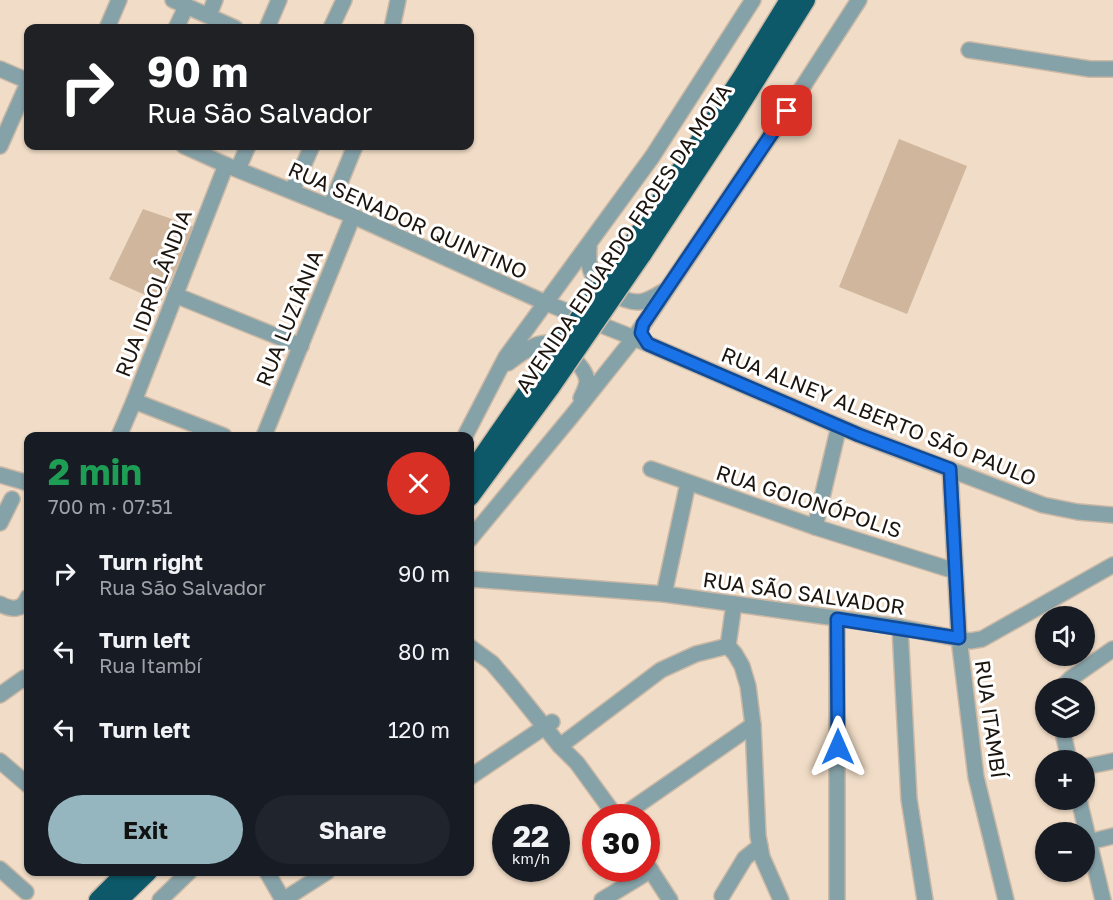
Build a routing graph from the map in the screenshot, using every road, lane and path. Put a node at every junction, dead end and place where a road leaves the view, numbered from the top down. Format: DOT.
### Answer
graph roads {
  1 [pos="119,0"];
  2 [pos="215,0"];
  3 [pos="279,0"];
  4 [pos="344,0"];
  5 [pos="398,0"];
  6 [pos="753,0"];
  7 [pos="789,0"];
  8 [pos="806,0"];
  9 [pos="859,0"];
  10 [pos="179,3"];
  11 [pos="208,15"];
  12 [pos="108,24"];
  13 [pos="176,24"];
  14 [pos="227,24"];
  15 [pos="269,24"];
  16 [pos="333,24"];
  17 [pos="393,24"];
  18 [pos="969,50"];
  19 [pos="0,69"];
  20 [pos="1113,69"];
  21 [pos="24,80"];
  22 [pos="24,91"];
  23 [pos="0,146"];
  24 [pos="194,150"];
  25 [pos="245,150"];
  26 [pos="310,150"];
  27 [pos="353,150"];
  28 [pos="232,167"];
  29 [pos="292,191"];
  30 [pos="330,207"];
  31 [pos="353,216"];
  32 [pos="589,244"];
  33 [pos="638,248"];
  34 [pos="559,285"];
  35 [pos="666,289"];
  36 [pos="175,294"];
  37 [pos="546,303"];
  38 [pos="571,313"];
  39 [pos="643,324"];
  40 [pos="616,331"];
  41 [pos="634,338"];
  42 [pos="648,344"];
  43 [pos="301,346"];
  44 [pos="620,356"];
  45 [pos="500,370"];
  46 [pos="543,384"];
  47 [pos="134,401"];
  48 [pos="571,417"];
  49 [pos="839,426"];
  50 [pos="121,432"];
  51 [pos="214,432"];
  52 [pos="266,432"];
  53 [pos="467,432"];
  54 [pos="474,469"];
  55 [pos="651,469"];
  56 [pos="950,469"];
  57 [pos="0,475"];
  58 [pos="24,482"];
  59 [pos="688,483"];
  60 [pos="474,491"];
  61 [pos="12,500"];
  62 [pos="1113,515"];
  63 [pos="0,523"];
  64 [pos="815,528"];
  65 [pos="474,534"];
  66 [pos="1113,565"];
  67 [pos="955,571"];
  68 [pos="474,579"];
  69 [pos="664,594"];
  70 [pos="734,603"];
  71 [pos="0,604"];
  72 [pos="24,604"];
  73 [pos="837,619"];
  74 [pos="900,627"];
  75 [pos="959,638"];
  76 [pos="474,639"];
  77 [pos="728,646"];
  78 [pos="1113,649"];
  79 [pos="474,650"];
  80 [pos="1071,678"];
  81 [pos="24,680"];
  82 [pos="514,681"];
  83 [pos="0,695"];
  84 [pos="548,725"];
  85 [pos="753,725"];
  86 [pos="564,744"];
  87 [pos="0,761"];
  88 [pos="1113,761"];
  89 [pos="1095,765"];
  90 [pos="474,774"];
  91 [pos="24,782"];
  92 [pos="608,804"];
  93 [pos="638,804"];
  94 [pos="1113,836"];
  95 [pos="1095,840"];
  96 [pos="760,846"];
  97 [pos="1095,867"];
  98 [pos="0,869"];
  99 [pos="122,876"];
  100 [pos="144,876"];
  101 [pos="185,876"];
  102 [pos="270,876"];
  103 [pos="321,876"];
  104 [pos="627,882"];
  105 [pos="659,882"];
  106 [pos="26,892"];
  107 [pos="722,896"];
  108 [pos="287,899"];
  109 [pos="98,900"];
  110 [pos="120,900"];
  111 [pos="160,900"];
  112 [pos="602,900"];
  113 [pos="670,900"];
  114 [pos="781,900"];
  115 [pos="837,900"];
  116 [pos="926,900"];
  117 [pos="1006,900"];
  118 [pos="1103,900"];
  1 -- 12 [label="street"];
  2 -- 11 [label="street"];
  3 -- 15 [label="street"];
  4 -- 16 [label="street"];
  5 -- 17 [label="street"];
  6 -- 32 [label="street"];
  7 -- 33 [label="highway, AVENIDA EDUARDO FROES DA MOTA"];
  8 -- 33 [label="highway, AVENIDA EDUARDO FROES DA MOTA"];
  9 -- 35 [label="street"];
  10 -- 11 [label="street"];
  10 -- 13 [label="street"];
  11 -- 14 [label="street"];
  18 -- 20 [label="street"];
  19 -- 21 [label="street"];
  22 -- 23 [label="street"];
  24 -- 28 [label="street, RUA SENADOR QUINTINO"];
  25 -- 28 [label="street, RUA IDROLÂNDIA"];
  26 -- 29 [label="street"];
  27 -- 30 [label="street"];
  28 -- 29 [label="street, RUA SENADOR QUINTINO"];
  28 -- 36 [label="street, RUA IDROLÂNDIA"];
  29 -- 30 [label="street, RUA SENADOR QUINTINO"];
  30 -- 31 [label="street, RUA SENADOR QUINTINO"];
  31 -- 37 [label="street, RUA SENADOR QUINTINO"];
  31 -- 43 [label="street, RUA LUZIÂNIA"];
  32 -- 34 [label="street"];
  32 -- 35 [label="street"];
  33 -- 46 [label="highway, AVENIDA EDUARDO FROES DA MOTA, bridge"];
  34 -- 37 [label="street"];
  34 -- 38 [label="street"];
  35 -- 39 [label="street"];
  36 -- 43 [label="street"];
  36 -- 47 [label="street, RUA IDROLÂNDIA"];
  37 -- 38 [label="street, RUA SENADOR QUINTINO"];
  37 -- 45 [label="street"];
  38 -- 40 [label="street, RUA SENADOR QUINTINO"];
  39 -- 41 [label="street"];
  39 -- 42 [label="street"];
  40 -- 41 [label="street, RUA SENADOR QUINTINO"];
  40 -- 44 [label="street"];
  41 -- 42 [label="street, RUA ALNEY ALBERTO SÃO PAULO"];
  41 -- 44 [label="street"];
  42 -- 49 [label="street, RUA ALNEY ALBERTO SÃO PAULO"];
  43 -- 52 [label="street, RUA LUZIÂNIA"];
  44 -- 48 [label="street"];
  45 -- 48 [label="street"];
  45 -- 53 [label="street"];
  46 -- 54 [label="highway, AVENIDA EDUARDO FROES DA MOTA"];
  46 -- 60 [label="highway, AVENIDA EDUARDO FROES DA MOTA"];
  47 -- 50 [label="street, RUA IDROLÂNDIA"];
  47 -- 51 [label="street"];
  48 -- 65 [label="street"];
  49 -- 56 [label="street, RUA ALNEY ALBERTO SÃO PAULO"];
  49 -- 64 [label="street"];
  55 -- 59 [label="street, RUA GOIONÓPOLIS"];
  56 -- 62 [label="street, RUA ALNEY ALBERTO SÃO PAULO"];
  56 -- 67 [label="street, RUA ITAMBÍ"];
  57 -- 58 [label="street"];
  59 -- 64 [label="street, RUA GOIONÓPOLIS"];
  59 -- 69 [label="street"];
  61 -- 63 [label="street"];
  64 -- 67 [label="street, RUA GOIONÓPOLIS"];
  66 -- 75 [label="street, RUA SÃO SALVADOR"];
  67 -- 75 [label="street, RUA ITAMBÍ"];
  68 -- 69 [label="street, RUA SÃO SALVADOR"];
  69 -- 70 [label="street, RUA SÃO SALVADOR"];
  70 -- 73 [label="street, RUA SÃO SALVADOR"];
  70 -- 77 [label="street"];
  71 -- 72 [label="street"];
  73 -- 74 [label="street, RUA SÃO SALVADOR"];
  73 -- 115 [label="street"];
  74 -- 75 [label="street, RUA SÃO SALVADOR"];
  74 -- 116 [label="street"];
  75 -- 117 [label="street, RUA ITAMBÍ"];
  76 -- 82 [label="street"];
  77 -- 85 [label="street"];
  77 -- 86 [label="street"];
  78 -- 80 [label="street"];
  79 -- 82 [label="street"];
  81 -- 83 [label="street"];
  82 -- 84 [label="street"];
  84 -- 86 [label="street"];
  84 -- 90 [label="street"];
  85 -- 93 [label="street"];
  85 -- 96 [label="street"];
  86 -- 92 [label="street"];
  87 -- 91 [label="street"];
  88 -- 89 [label="street"];
  94 -- 95 [label="street"];
  96 -- 107 [label="street"];
  96 -- 114 [label="street"];
  97 -- 118 [label="street"];
  98 -- 106 [label="street"];
  99 -- 109 [label="highway"];
  100 -- 110 [label="highway"];
  101 -- 111 [label="street"];
  102 -- 108 [label="street"];
  103 -- 108 [label="street"];
  104 -- 112 [label="street"];
  105 -- 113 [label="street"];
}
